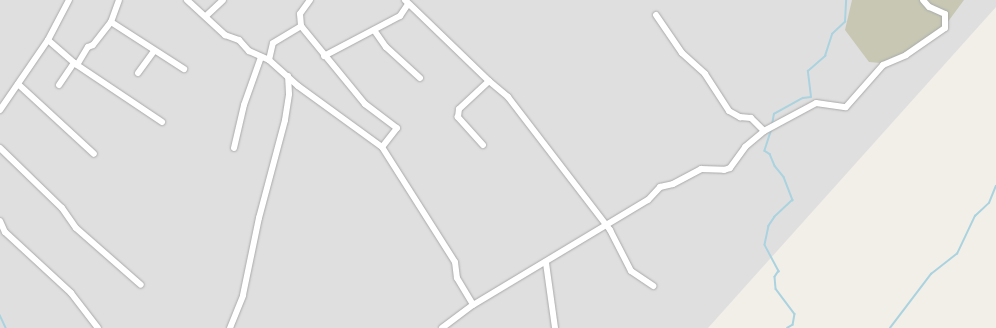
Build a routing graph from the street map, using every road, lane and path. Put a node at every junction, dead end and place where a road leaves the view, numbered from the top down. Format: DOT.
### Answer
graph roads {
  1 [pos="69,0"];
  2 [pos="120,0"];
  3 [pos="187,0"];
  4 [pos="223,0"];
  5 [pos="310,0"];
  6 [pos="923,0"];
  7 [pos="406,2"];
  8 [pos="656,15"];
  9 [pos="206,16"];
  10 [pos="111,22"];
  11 [pos="301,26"];
  12 [pos="374,30"];
  13 [pos="48,40"];
  14 [pos="154,51"];
  15 [pos="324,56"];
  16 [pos="261,57"];
  17 [pos="269,60"];
  18 [pos="76,64"];
  19 [pos="184,69"];
  20 [pos="138,73"];
  21 [pos="288,76"];
  22 [pos="420,78"];
  23 [pos="489,82"];
  24 [pos="18,84"];
  25 [pos="59,85"];
  26 [pos="0,110"];
  27 [pos="162,122"];
  28 [pos="764,131"];
  29 [pos="483,145"];
  30 [pos="382,147"];
  31 [pos="0,148"];
  32 [pos="234,148"];
  33 [pos="94,154"];
  34 [pos="605,225"];
  35 [pos="1,226"];
  36 [pos="546,263"];
  37 [pos="141,285"];
  38 [pos="652,286"];
  39 [pos="473,305"];
  40 [pos="98,328"];
  41 [pos="230,328"];
  42 [pos="442,328"];
  43 [pos="555,328"];
  1 -- 13 [label="street"];
  2 -- 10 [label="street"];
  3 -- 9 [label="street"];
  4 -- 9 [label="street"];
  5 -- 11 [label="street"];
  6 -- 28 [label="street"];
  7 -- 12 [label="street"];
  7 -- 23 [label="street"];
  8 -- 28 [label="street"];
  9 -- 16 [label="street"];
  10 -- 14 [label="street"];
  10 -- 18 [label="street"];
  11 -- 15 [label="street"];
  11 -- 17 [label="street"];
  12 -- 15 [label="street"];
  12 -- 22 [label="street"];
  13 -- 18 [label="street"];
  13 -- 24 [label="street"];
  14 -- 19 [label="street"];
  14 -- 20 [label="street"];
  15 -- 30 [label="street"];
  16 -- 17 [label="street"];
  16 -- 32 [label="street"];
  17 -- 21 [label="street"];
  18 -- 25 [label="street"];
  18 -- 27 [label="street"];
  21 -- 30 [label="street"];
  21 -- 41 [label="street"];
  23 -- 29 [label="street"];
  23 -- 34 [label="street"];
  24 -- 26 [label="street"];
  24 -- 33 [label="street"];
  28 -- 34 [label="street"];
  30 -- 39 [label="street"];
  31 -- 37 [label="street"];
  34 -- 36 [label="street"];
  34 -- 38 [label="street"];
  35 -- 40 [label="street"];
  36 -- 39 [label="street"];
  36 -- 43 [label="street"];
  39 -- 42 [label="street"];
}
